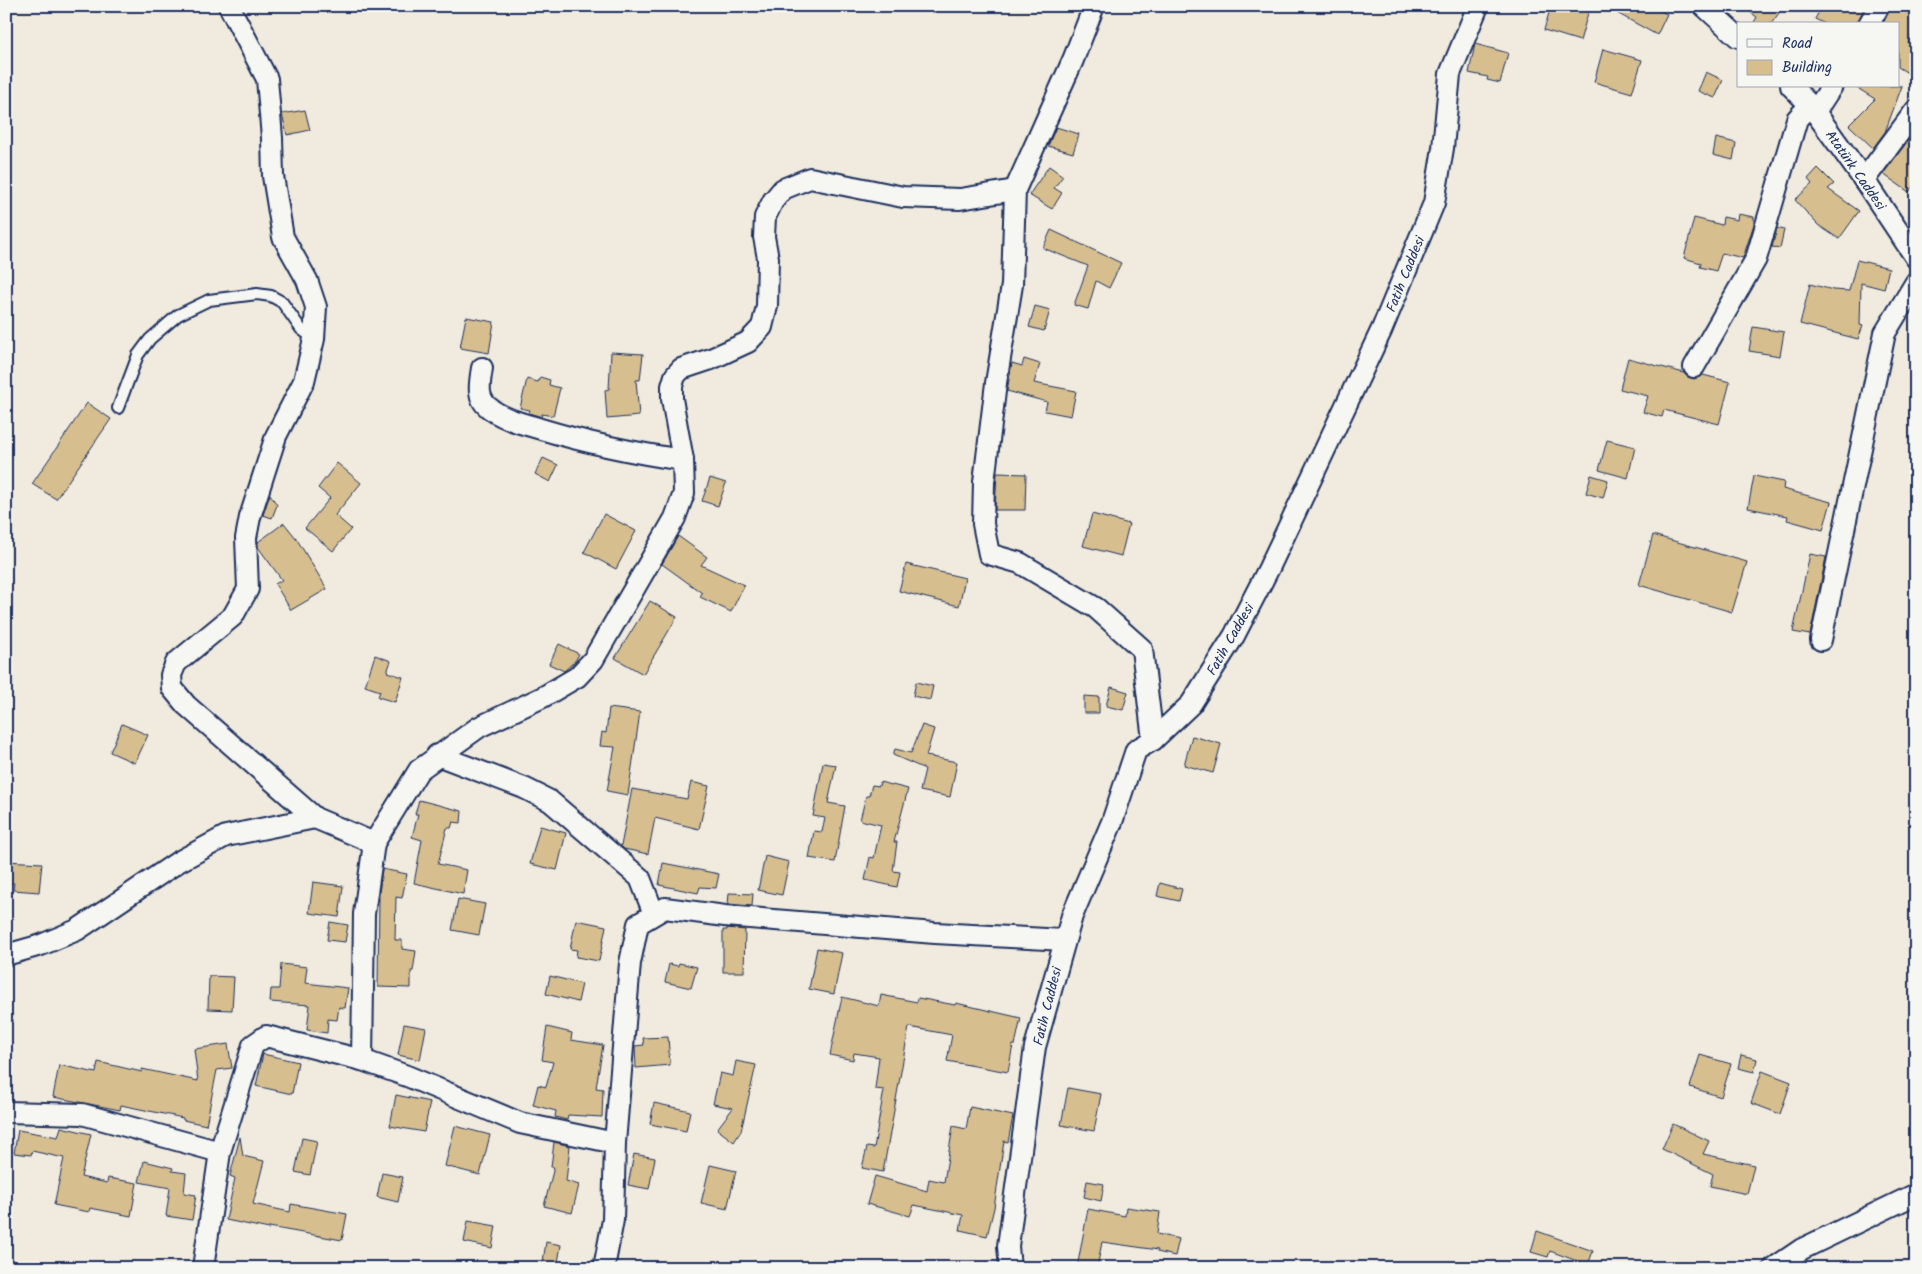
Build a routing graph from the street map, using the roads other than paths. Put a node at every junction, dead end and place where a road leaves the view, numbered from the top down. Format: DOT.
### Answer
graph roads {
  1 [pos="229,6"];
  2 [pos="1094,6"];
  3 [pos="1478,6"];
  4 [pos="1704,6"];
  5 [pos="1879,6"];
  6 [pos="1870,22"];
  7 [pos="1737,36"];
  8 [pos="1793,88"];
  9 [pos="1830,88"];
  10 [pos="1813,108"];
  11 [pos="1916,110"];
  12 [pos="1864,180"];
  13 [pos="1015,190"];
  14 [pos="1916,258"];
  15 [pos="1916,282"];
  16 [pos="314,339"];
  17 [pos="1694,367"];
  18 [pos="482,368"];
  19 [pos="118,408"];
  20 [pos="683,460"];
  21 [pos="1821,640"];
  22 [pos="1154,740"];
  23 [pos="437,755"];
  24 [pos="314,818"];
  25 [pos="374,843"];
  26 [pos="654,914"];
  27 [pos="1064,940"];
  28 [pos="6,955"];
  29 [pos="362,1060"];
  30 [pos="6,1112"];
  31 [pos="615,1143"];
  32 [pos="220,1152"];
  33 [pos="1916,1194"];
  34 [pos="203,1268"];
  35 [pos="604,1268"];
  36 [pos="1010,1268"];
  37 [pos="1774,1268"];
  1 -- 16 [label="street"];
  2 -- 13 [label="street"];
  3 -- 22 [label="street, Fatih Caddesi"];
  4 -- 7 [label="street"];
  5 -- 6 [label="street"];
  8 -- 10 [label="street, Atatürk Caddesi"];
  9 -- 10 [label="street"];
  10 -- 12 [label="street, Atatürk Caddesi"];
  10 -- 17 [label="street"];
  11 -- 12 [label="street"];
  12 -- 14 [label="street, Atatürk Caddesi"];
  13 -- 20 [label="street"];
  13 -- 22 [label="street"];
  15 -- 21 [label="street"];
  16 -- 19 [label="lane"];
  16 -- 24 [label="street"];
  18 -- 20 [label="street"];
  20 -- 23 [label="street"];
  22 -- 27 [label="street, Fatih Caddesi"];
  23 -- 25 [label="street"];
  23 -- 26 [label="street"];
  24 -- 25 [label="street"];
  24 -- 28 [label="street"];
  25 -- 29 [label="street"];
  26 -- 27 [label="street"];
  26 -- 31 [label="street"];
  27 -- 36 [label="street, Fatih Caddesi"];
  29 -- 31 [label="street"];
  29 -- 32 [label="street"];
  30 -- 32 [label="street"];
  31 -- 35 [label="street"];
  32 -- 34 [label="street"];
  33 -- 37 [label="street"];
}
